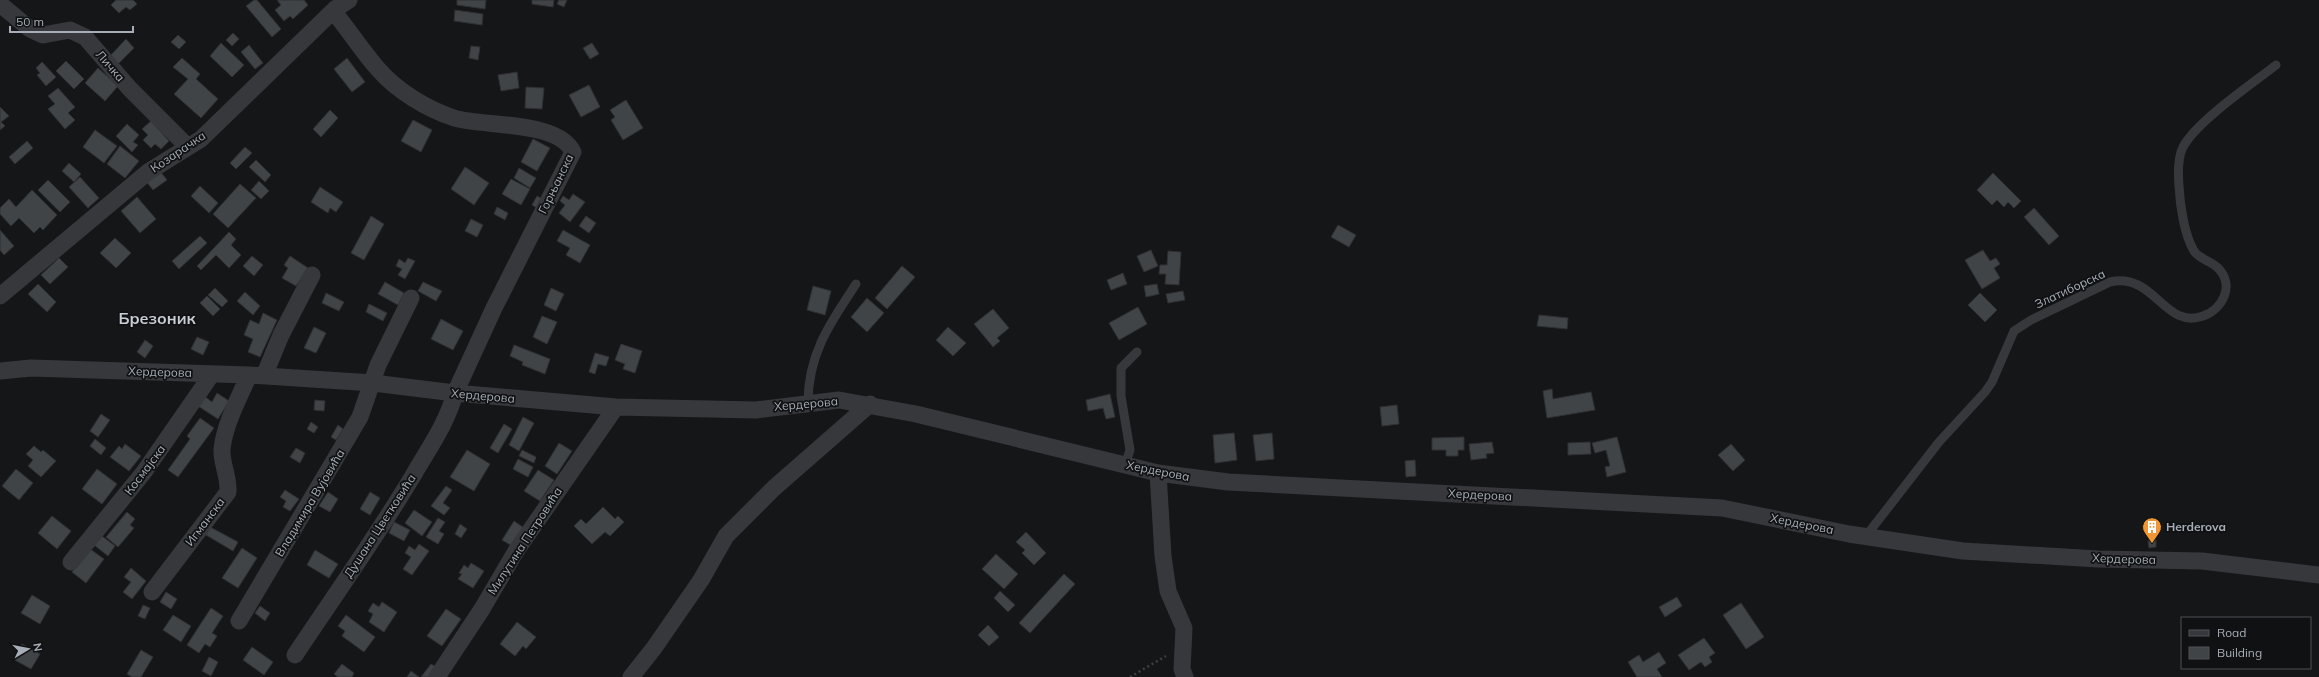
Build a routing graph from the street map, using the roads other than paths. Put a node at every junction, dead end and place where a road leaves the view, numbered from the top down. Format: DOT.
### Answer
graph roads {
  1 [pos="0,4"];
  2 [pos="338,5"];
  3 [pos="2276,65"];
  4 [pos="188,147"];
  5 [pos="312,275"];
  6 [pos="856,284"];
  7 [pos="0,296"];
  8 [pos="411,298"];
  9 [pos="1137,352"];
  10 [pos="0,371"];
  11 [pos="212,374"];
  12 [pos="256,375"];
  13 [pos="373,383"];
  14 [pos="456,393"];
  15 [pos="808,403"];
  16 [pos="870,404"];
  17 [pos="616,407"];
  18 [pos="1125,465"];
  19 [pos="1158,473"];
  20 [pos="1866,536"];
  21 [pos="71,562"];
  22 [pos="2319,576"];
  23 [pos="152,592"];
  24 [pos="239,621"];
  25 [pos="295,655"];
  26 [pos="437,677"];
  27 [pos="631,677"];
  28 [pos="1185,677"];
  1 -- 4 [label="street, Личка"];
  2 -- 4 [label="street, Козарачка"];
  2 -- 14 [label="street, Горњанска"];
  3 -- 20 [label="lane, Златиборска"];
  4 -- 7 [label="street, Козарачка"];
  5 -- 12 [label="street, Игманска"];
  6 -- 15 [label="lane"];
  8 -- 13 [label="street, Владимира Вујовића"];
  9 -- 18 [label="lane"];
  10 -- 11 [label="street, Хердерова"];
  11 -- 12 [label="street, Хердерова"];
  11 -- 21 [label="street, Космајска"];
  12 -- 13 [label="street, Хердерова"];
  12 -- 23 [label="street, Игманска"];
  13 -- 14 [label="street, Хердерова"];
  13 -- 24 [label="street, Владимира Вујовића"];
  14 -- 17 [label="street, Хердерова"];
  14 -- 25 [label="street, Душана Цветковића"];
  15 -- 16 [label="street, Хердерова"];
  15 -- 17 [label="street, Хердерова"];
  16 -- 18 [label="street, Хердерова"];
  16 -- 27 [label="street"];
  17 -- 26 [label="street, Милутина Петровића"];
  18 -- 19 [label="street, Хердерова"];
  19 -- 20 [label="street, Хердерова"];
  19 -- 28 [label="street"];
  20 -- 22 [label="street, Хердерова"];
}
